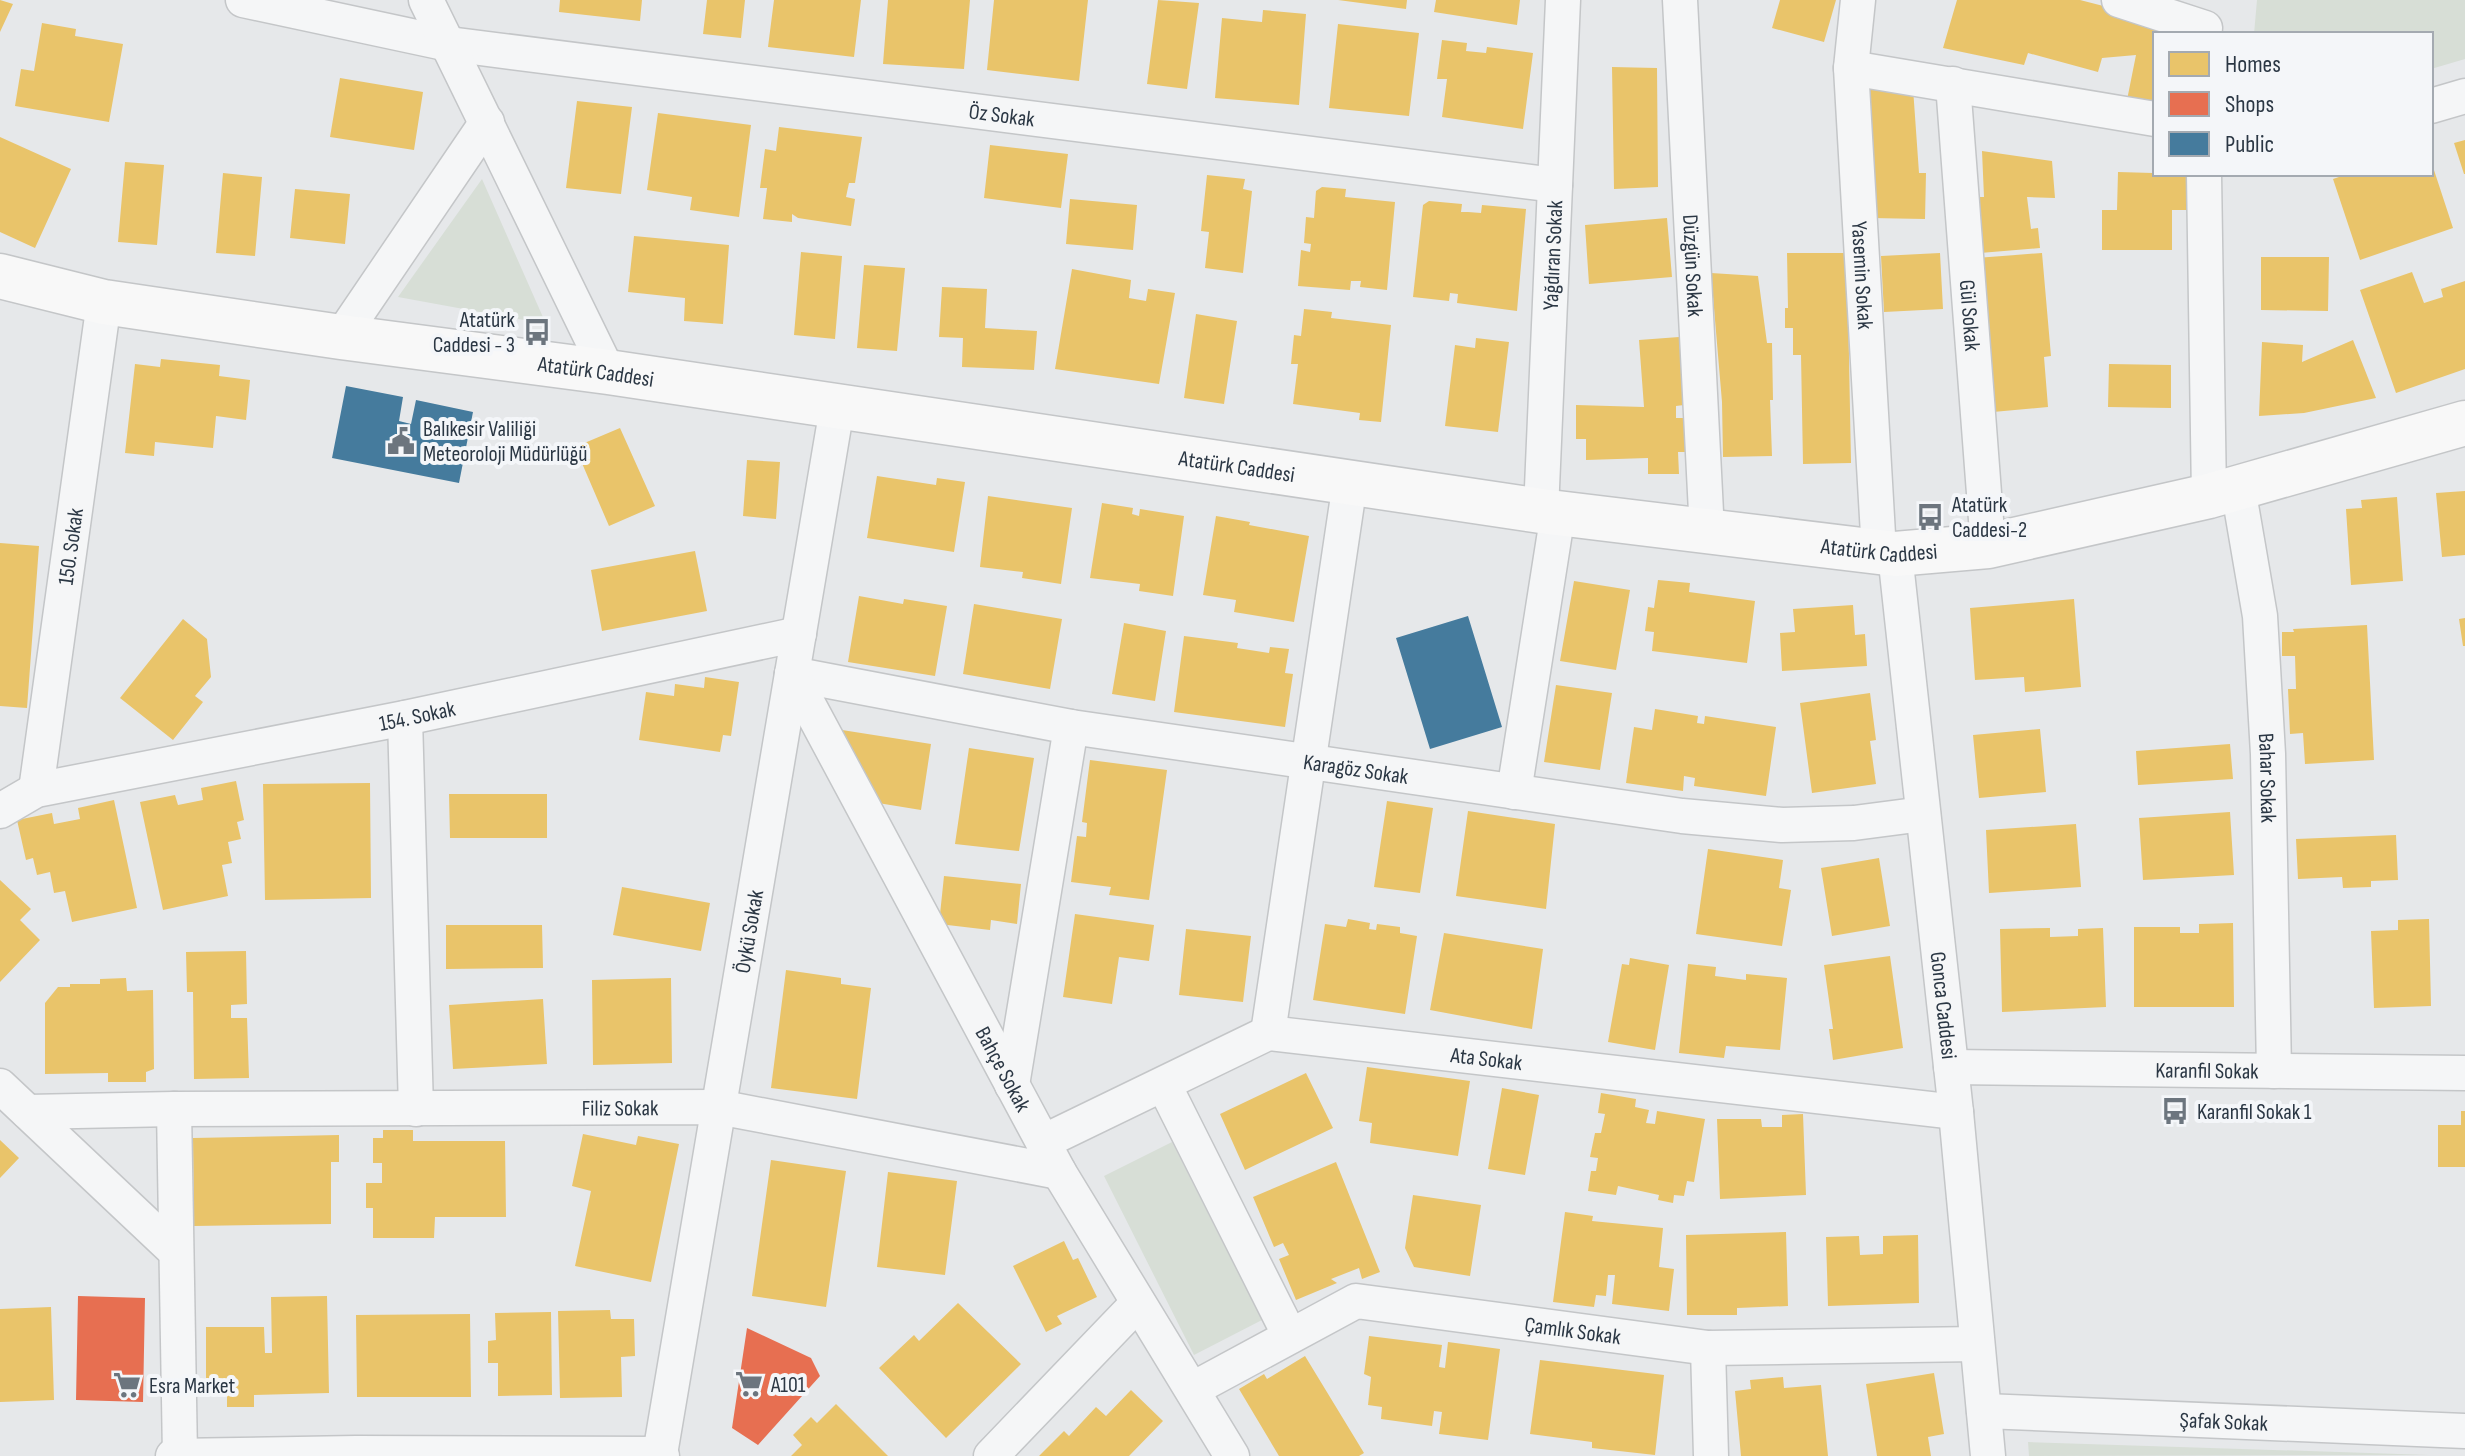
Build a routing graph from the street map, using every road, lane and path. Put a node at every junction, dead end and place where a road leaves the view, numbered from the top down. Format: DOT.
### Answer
graph roads {
  1 [pos="243,0"];
  2 [pos="426,0"];
  3 [pos="1563,0"];
  4 [pos="1680,0"];
  5 [pos="1858,0"];
  6 [pos="2119,0"];
  7 [pos="2207,21"];
  8 [pos="449,44"];
  9 [pos="1851,68"];
  10 [pos="1953,84"];
  11 [pos="2465,96"];
  12 [pos="2433,105"];
  13 [pos="2153,119"];
  14 [pos="487,122"];
  15 [pos="2204,176"];
  16 [pos="1555,185"];
  17 [pos="0,276"];
  18 [pos="104,302"];
  19 [pos="341,337"];
  20 [pos="608,372"];
  21 [pos="837,408"];
  22 [pos="2465,423"];
  23 [pos="1350,483"];
  24 [pos="2224,492"];
  25 [pos="1550,512"];
  26 [pos="1707,532"];
  27 [pos="1988,546"];
  28 [pos="1887,553"];
  29 [pos="799,634"];
  30 [pos="792,674"];
  31 [pos="405,718"];
  32 [pos="1071,727"];
  33 [pos="1308,762"];
  34 [pos="36,790"];
  35 [pos="1514,792"];
  36 [pos="0,811"];
  37 [pos="1923,814"];
  38 [pos="1268,1033"];
  39 [pos="1951,1067"];
  40 [pos="2274,1071"];
  41 [pos="2465,1073"];
  42 [pos="1012,1085"];
  43 [pos="1164,1085"];
  44 [pos="0,1086"];
  45 [pos="718,1107"];
  46 [pos="174,1109"];
  47 [pos="416,1109"];
  48 [pos="28,1112"];
  49 [pos="1956,1112"];
  50 [pos="1043,1142"];
  51 [pos="1059,1172"];
  52 [pos="176,1252"];
  53 [pos="1138,1303"];
  54 [pos="1290,1336"];
  55 [pos="1977,1344"];
  56 [pos="1708,1348"];
  57 [pos="1193,1389"];
  58 [pos="1984,1411"];
  59 [pos="2457,1439"];
  60 [pos="356,1454"];
  61 [pos="661,1455"];
  62 [pos="173,1456"];
  63 [pos="180,1456"];
  64 [pos="991,1456"];
  65 [pos="1232,1456"];
  66 [pos="1711,1456"];
  67 [pos="1988,1456"];
  1 -- 8 [label="street, Öz Sokak"];
  2 -- 8 [label="street"];
  3 -- 16 [label="street, Yağdıran Sokak"];
  4 -- 26 [label="street, Düzgün Sokak"];
  5 -- 9 [label="street, Yasemin Sokak"];
  6 -- 7 [label="street"];
  8 -- 14 [label="street"];
  8 -- 16 [label="street, Öz Sokak"];
  9 -- 10 [label="street"];
  9 -- 28 [label="street, Yasemin Sokak"];
  10 -- 13 [label="street"];
  10 -- 27 [label="street, Gül Sokak"];
  11 -- 12 [label="street"];
  14 -- 19 [label="street"];
  14 -- 20 [label="street"];
  15 -- 24 [label="street, Bahar Sokak"];
  16 -- 25 [label="street, Yağdıran Sokak"];
  17 -- 18 [label="main road, Atatürk Caddesi"];
  18 -- 19 [label="main road, Atatürk Caddesi"];
  18 -- 34 [label="street, 150. Sokak"];
  19 -- 20 [label="main road, Atatürk Caddesi"];
  20 -- 21 [label="main road, Atatürk Caddesi"];
  21 -- 23 [label="main road, Atatürk Caddesi"];
  21 -- 29 [label="street, Öykü Sokak"];
  22 -- 24 [label="main road, Atatürk Caddesi"];
  23 -- 25 [label="main road, Atatürk Caddesi"];
  23 -- 33 [label="street"];
  24 -- 27 [label="main road, Atatürk Caddesi"];
  24 -- 40 [label="street, Bahar Sokak"];
  25 -- 26 [label="main road, Atatürk Caddesi"];
  25 -- 35 [label="street, Yağdıran Sokak"];
  26 -- 28 [label="main road, Atatürk Caddesi"];
  27 -- 28 [label="main road, Atatürk Caddesi"];
  28 -- 37 [label="street, Gonca Caddesi"];
  29 -- 30 [label="street, Öykü Sokak"];
  29 -- 31 [label="street, 154. Sokak"];
  30 -- 32 [label="street, Karagöz Sokak"];
  30 -- 42 [label="street, Bahçe Sokak"];
  30 -- 45 [label="street, Öykü Sokak"];
  31 -- 34 [label="street, 154. Sokak"];
  31 -- 47 [label="street"];
  32 -- 33 [label="street, Karagöz Sokak"];
  32 -- 42 [label="street"];
  33 -- 35 [label="street, Karagöz Sokak"];
  33 -- 38 [label="street"];
  34 -- 36 [label="street, 154. Sokak"];
  35 -- 37 [label="street, Karagöz Sokak"];
  37 -- 39 [label="street, Gonca Caddesi"];
  38 -- 43 [label="street"];
  38 -- 49 [label="street, Ata Sokak"];
  39 -- 40 [label="street, Karanfil Sokak"];
  39 -- 49 [label="street, Gonca Caddesi"];
  40 -- 41 [label="street, Karanfil Sokak"];
  42 -- 50 [label="street, Bahçe Sokak"];
  43 -- 50 [label="street"];
  43 -- 54 [label="street"];
  44 -- 48 [label="street"];
  45 -- 47 [label="street, Filiz Sokak"];
  45 -- 51 [label="street, Filiz Sokak"];
  45 -- 61 [label="street, Öykü Sokak"];
  46 -- 47 [label="street, Filiz Sokak"];
  46 -- 48 [label="street, Filiz Sokak"];
  46 -- 52 [label="street"];
  48 -- 52 [label="street"];
  49 -- 55 [label="street, Gonca Caddesi"];
  50 -- 51 [label="street, Bahçe Sokak"];
  51 -- 53 [label="street, Bahçe Sokak"];
  52 -- 63 [label="street"];
  53 -- 57 [label="street, Bahçe Sokak"];
  53 -- 64 [label="street"];
  54 -- 56 [label="street, Çamlık Sokak"];
  54 -- 57 [label="street, Çamlık Sokak"];
  55 -- 56 [label="street, Çamlık Sokak"];
  55 -- 58 [label="street, Gonca Caddesi"];
  56 -- 66 [label="street"];
  57 -- 65 [label="street, Bahçe Sokak"];
  58 -- 59 [label="street, Şafak Sokak"];
  58 -- 67 [label="street, Gonca Caddesi"];
  60 -- 61 [label="street"];
  60 -- 63 [label="street"];
  62 -- 63 [label="street"];
}
